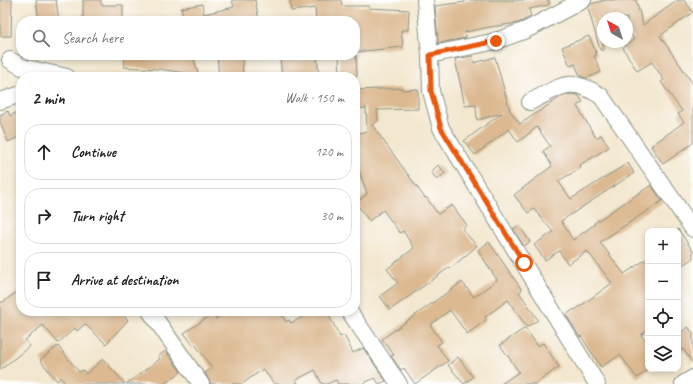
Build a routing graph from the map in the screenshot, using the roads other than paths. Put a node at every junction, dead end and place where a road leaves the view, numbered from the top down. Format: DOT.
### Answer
graph roads {
  1 [pos="425,0"];
  2 [pos="583,0"];
  3 [pos="430,55"];
  4 [pos="10,60"];
  5 [pos="44,72"];
  6 [pos="16,96"];
  7 [pos="0,101"];
  8 [pos="530,102"];
  9 [pos="693,229"];
  10 [pos="153,316"];
  11 [pos="353,316"];
  12 [pos="693,378"];
  13 [pos="201,384"];
  14 [pos="399,384"];
  15 [pos="597,384"];
  16 [pos="684,384"];
  1 -- 3 [label="street"];
  2 -- 3 [label="street"];
  3 -- 15 [label="street"];
  4 -- 5 [label="street"];
  6 -- 7 [label="street"];
  8 -- 9 [label="street"];
  10 -- 13 [label="street"];
  11 -- 14 [label="street"];
  12 -- 16 [label="street"];
}
